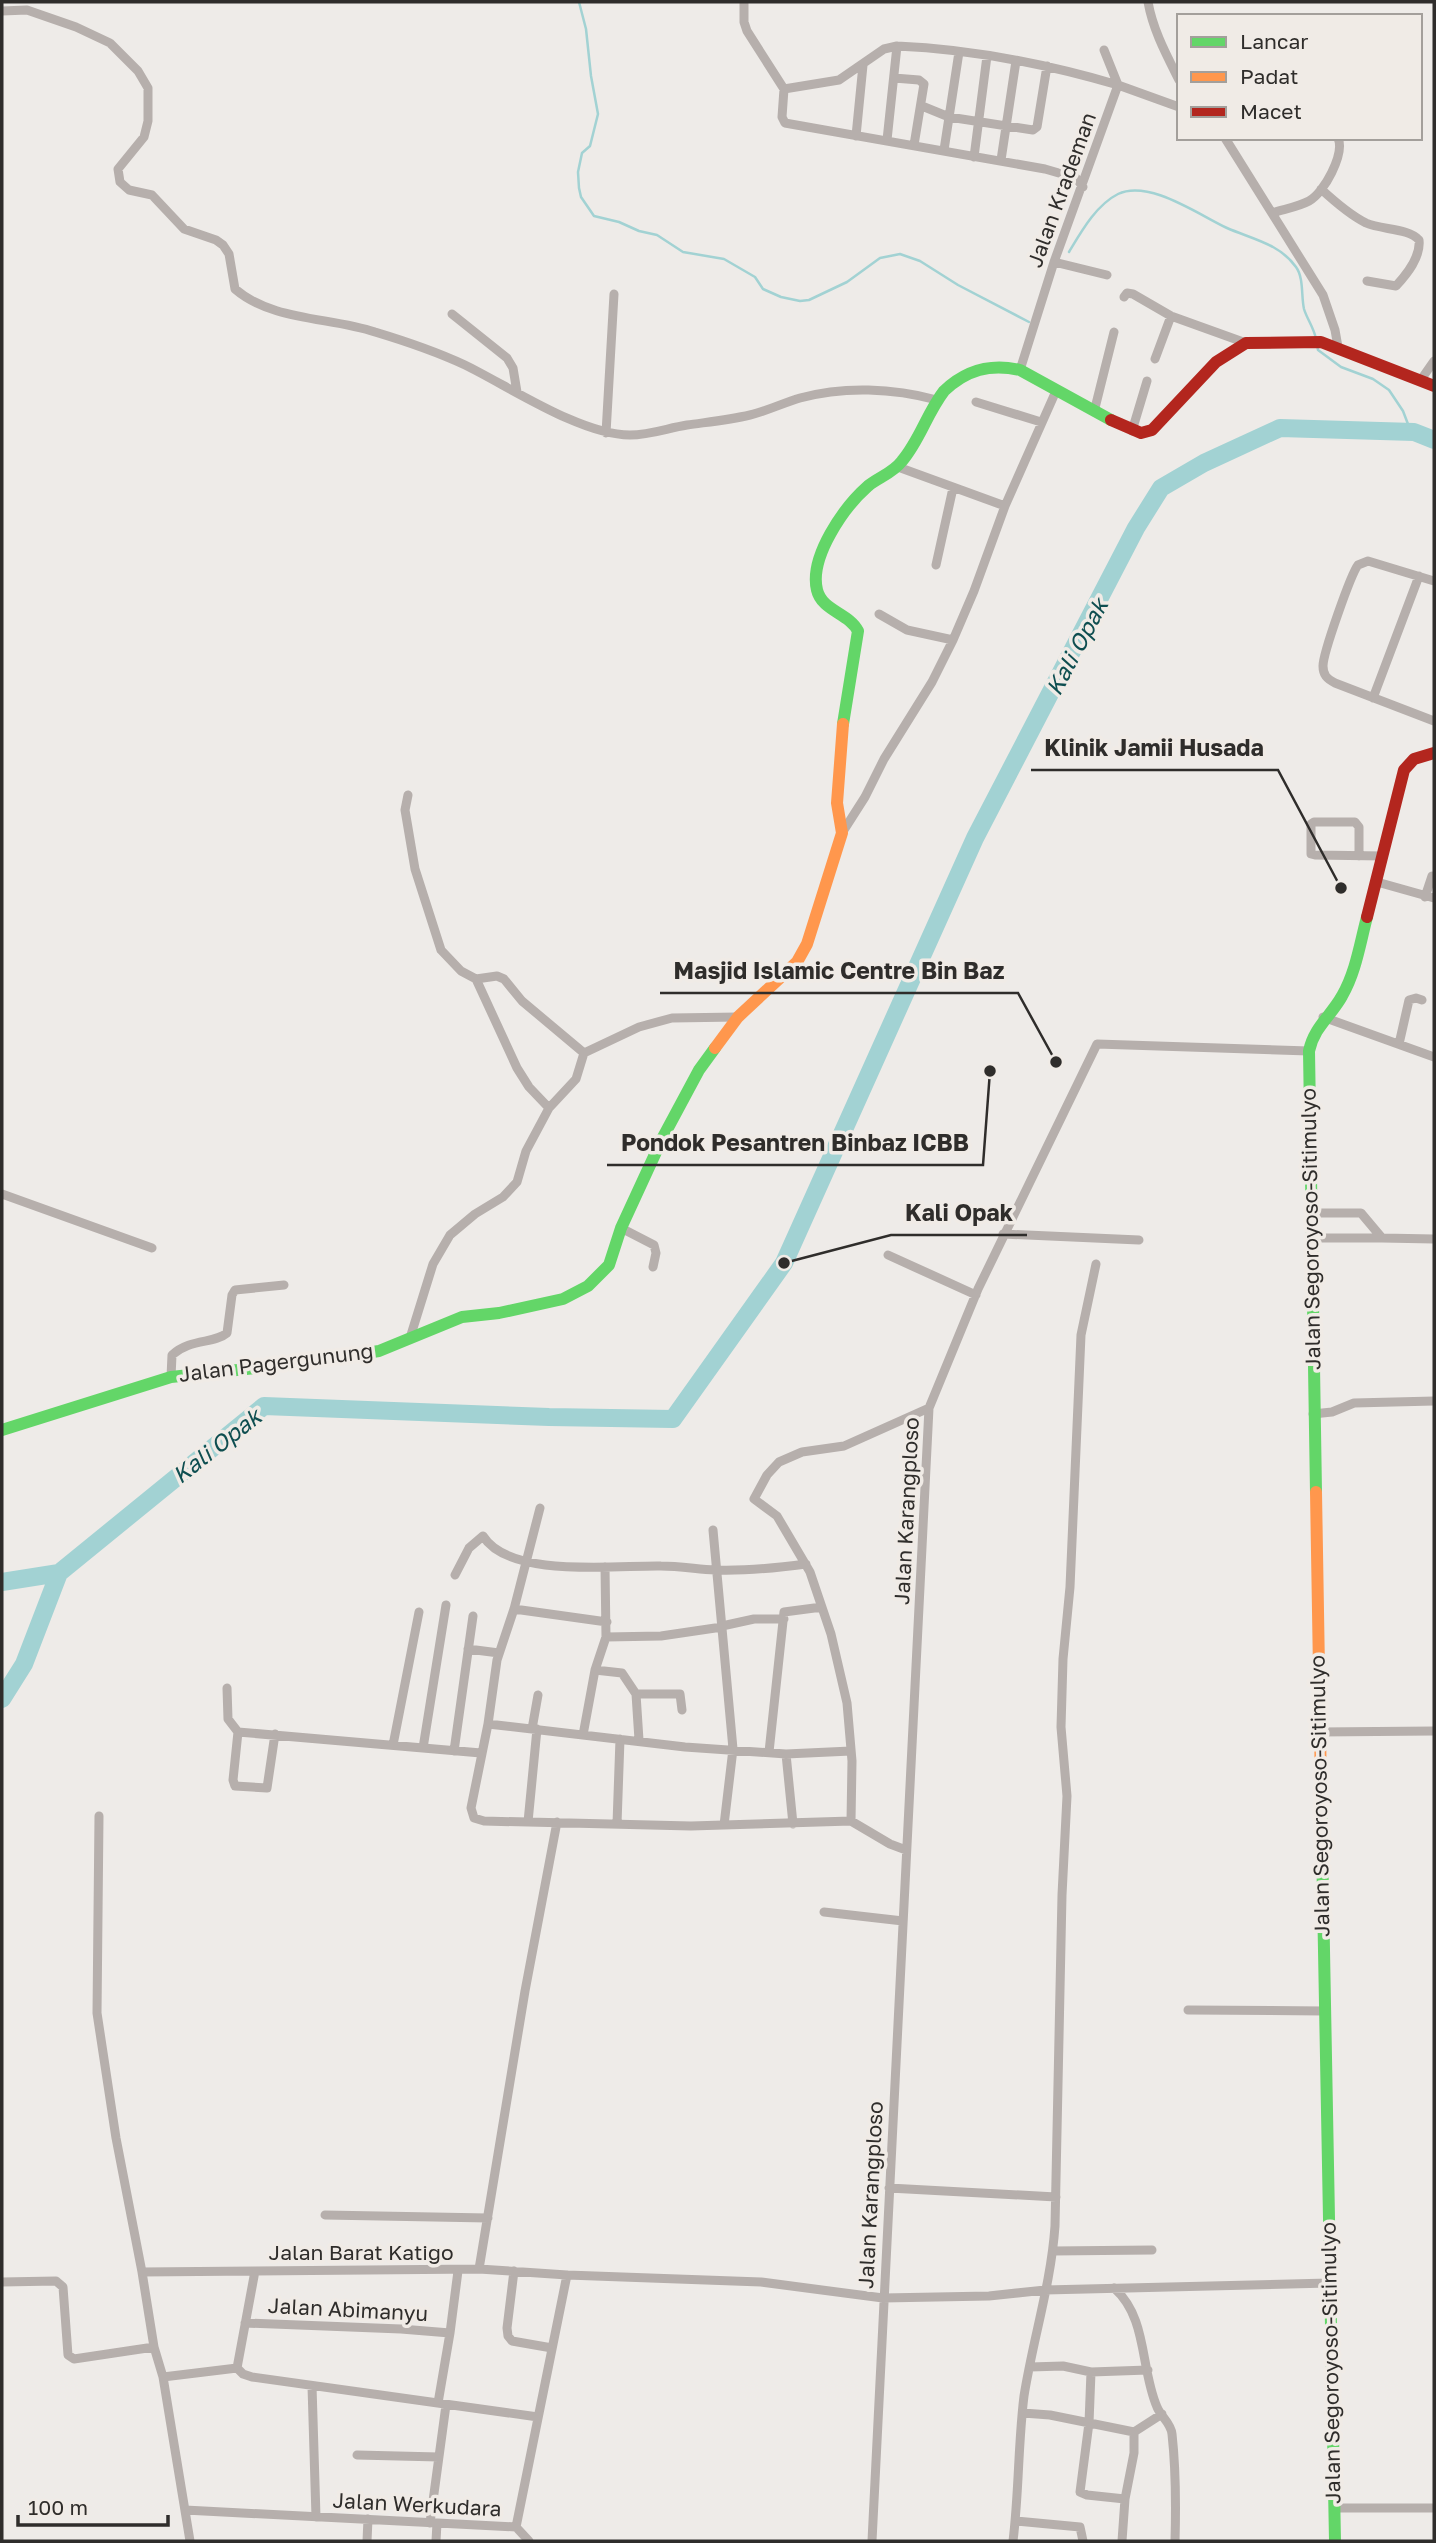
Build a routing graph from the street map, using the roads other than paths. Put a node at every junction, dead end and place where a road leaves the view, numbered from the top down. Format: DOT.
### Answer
graph roads {
  1 [pos="744,2"];
  2 [pos="1148,2"];
  3 [pos="2,11"];
  4 [pos="897,46"];
  5 [pos="1104,50"];
  6 [pos="959,52"];
  7 [pos="987,56"];
  8 [pos="1016,61"];
  9 [pos="863,65"];
  10 [pos="1047,66"];
  11 [pos="1177,75"];
  12 [pos="894,78"];
  13 [pos="1118,85"];
  14 [pos="784,89"];
  15 [pos="922,106"];
  16 [pos="1177,106"];
  17 [pos="949,117"];
  18 [pos="979,121"];
  19 [pos="1007,125"];
  20 [pos="856,136"];
  21 [pos="887,140"];
  22 [pos="1226,140"];
  23 [pos="1338,140"];
  24 [pos="914,145"];
  25 [pos="944,150"];
  26 [pos="974,157"];
  27 [pos="1001,160"];
  28 [pos="1083,187"];
  29 [pos="1321,189"];
  30 [pos="1272,213"];
  31 [pos="1054,262"];
  32 [pos="1107,275"];
  33 [pos="1367,281"];
  34 [pos="614,294"];
  35 [pos="1125,297"];
  36 [pos="452,314"];
  37 [pos="1171,316"];
  38 [pos="1114,332"];
  39 [pos="1246,343"];
  40 [pos="1338,347"];
  41 [pos="1156,359"];
  42 [pos="1434,361"];
  43 [pos="1020,370"];
  44 [pos="1147,380"];
  45 [pos="1420,381"];
  46 [pos="1434,386"];
  47 [pos="1056,391"];
  48 [pos="517,392"];
  49 [pos="937,400"];
  50 [pos="976,402"];
  51 [pos="1094,412"];
  52 [pos="1041,422"];
  53 [pos="1132,431"];
  54 [pos="606,433"];
  55 [pos="898,467"];
  56 [pos="953,488"];
  57 [pos="1005,506"];
  58 [pos="936,565"];
  59 [pos="1419,576"];
  60 [pos="1434,581"];
  61 [pos="879,614"];
  62 [pos="953,640"];
  63 [pos="1373,698"];
  64 [pos="1434,721"];
  65 [pos="1434,753"];
  66 [pos="408,795"];
  67 [pos="842,833"];
  68 [pos="1359,856"];
  69 [pos="1382,856"];
  70 [pos="1432,876"];
  71 [pos="1377,882"];
  72 [pos="1430,897"];
  73 [pos="476,979"];
  74 [pos="1422,1000"];
  75 [pos="738,1017"];
  76 [pos="1322,1017"];
  77 [pos="1399,1044"];
  78 [pos="1309,1051"];
  79 [pos="584,1053"];
  80 [pos="1434,1057"];
  81 [pos="549,1108"];
  82 [pos="2,1194"];
  83 [pos="1310,1213"];
  84 [pos="621,1228"];
  85 [pos="1003,1234"];
  86 [pos="1310,1238"];
  87 [pos="1382,1238"];
  88 [pos="1434,1239"];
  89 [pos="1139,1240"];
  90 [pos="152,1248"];
  91 [pos="888,1255"];
  92 [pos="1096,1264"];
  93 [pos="653,1267"];
  94 [pos="285,1285"];
  95 [pos="976,1295"];
  96 [pos="410,1338"];
  97 [pos="171,1377"];
  98 [pos="1434,1401"];
  99 [pos="929,1408"];
  100 [pos="1313,1414"];
  101 [pos="2,1430"];
  102 [pos="540,1508"];
  103 [pos="713,1530"];
  104 [pos="526,1561"];
  105 [pos="806,1564"];
  106 [pos="605,1567"];
  107 [pos="715,1570"];
  108 [pos="455,1575"];
  109 [pos="446,1605"];
  110 [pos="822,1607"];
  111 [pos="513,1609"];
  112 [pos="419,1612"];
  113 [pos="473,1616"];
  114 [pos="784,1619"];
  115 [pos="607,1622"];
  116 [pos="722,1626"];
  117 [pos="606,1637"];
  118 [pos="468,1649"];
  119 [pos="499,1653"];
  120 [pos="595,1670"];
  121 [pos="227,1688"];
  122 [pos="636,1694"];
  123 [pos="538,1695"];
  124 [pos="682,1710"];
  125 [pos="488,1724"];
  126 [pos="535,1729"];
  127 [pos="1434,1731"];
  128 [pos="238,1732"];
  129 [pos="1319,1732"];
  130 [pos="275,1734"];
  131 [pos="583,1735"];
  132 [pos="620,1739"];
  133 [pos="639,1740"];
  134 [pos="393,1745"];
  135 [pos="423,1748"];
  136 [pos="733,1749"];
  137 [pos="454,1751"];
  138 [pos="851,1751"];
  139 [pos="769,1752"];
  140 [pos="481,1753"];
  141 [pos="786,1754"];
  142 [pos="99,1816"];
  143 [pos="851,1821"];
  144 [pos="528,1822"];
  145 [pos="557,1822"];
  146 [pos="617,1824"];
  147 [pos="793,1824"];
  148 [pos="724,1825"];
  149 [pos="906,1850"];
  150 [pos="824,1912"];
  151 [pos="903,1921"];
  152 [pos="1188,2010"];
  153 [pos="1324,2011"];
  154 [pos="889,2188"];
  155 [pos="1056,2197"];
  156 [pos="325,2215"];
  157 [pos="488,2218"];
  158 [pos="1152,2250"];
  159 [pos="1053,2251"];
  160 [pos="479,2269"];
  161 [pos="255,2271"];
  162 [pos="457,2271"];
  163 [pos="142,2272"];
  164 [pos="514,2272"];
  165 [pos="566,2275"];
  166 [pos="2,2282"];
  167 [pos="1328,2283"];
  168 [pos="1114,2288"];
  169 [pos="1045,2290"];
  170 [pos="883,2298"];
  171 [pos="245,2323"];
  172 [pos="450,2333"];
  173 [pos="153,2347"];
  174 [pos="552,2348"];
  175 [pos="1030,2367"];
  176 [pos="237,2368"];
  177 [pos="1148,2370"];
  178 [pos="1091,2372"];
  179 [pos="163,2377"];
  180 [pos="312,2386"];
  181 [pos="442,2404"];
  182 [pos="1023,2413"];
  183 [pos="1162,2414"];
  184 [pos="538,2417"];
  185 [pos="1089,2423"];
  186 [pos="1134,2432"];
  187 [pos="356,2455"];
  188 [pos="439,2457"];
  189 [pos="1125,2499"];
  190 [pos="1334,2508"];
  191 [pos="1434,2508"];
  192 [pos="185,2510"];
  193 [pos="316,2517"];
  194 [pos="368,2519"];
  195 [pos="1016,2521"];
  196 [pos="433,2523"];
  197 [pos="516,2527"];
  198 [pos="190,2541"];
  199 [pos="366,2541"];
  200 [pos="436,2541"];
  201 [pos="529,2541"];
  202 [pos="872,2541"];
  203 [pos="1013,2541"];
  204 [pos="1083,2541"];
  205 [pos="1122,2541"];
  206 [pos="1175,2541"];
  207 [pos="1335,2541"];
  1 -- 14 [label="street"];
  2 -- 11 [label="street"];
  3 -- 48 [label="street"];
  4 -- 6 [label="street"];
  4 -- 9 [label="street"];
  4 -- 12 [label="street"];
  5 -- 13 [label="street"];
  6 -- 7 [label="street"];
  6 -- 17 [label="street"];
  7 -- 8 [label="street"];
  7 -- 18 [label="street"];
  8 -- 10 [label="street"];
  8 -- 19 [label="street"];
  9 -- 14 [label="street"];
  9 -- 20 [label="street"];
  10 -- 13 [label="street"];
  10 -- 19 [label="street"];
  12 -- 15 [label="street"];
  12 -- 21 [label="street"];
  13 -- 16 [label="street"];
  13 -- 28 [label="street, Jalan Krademan"];
  14 -- 20 [label="street"];
  15 -- 17 [label="street"];
  15 -- 24 [label="street"];
  17 -- 18 [label="street"];
  17 -- 25 [label="street"];
  18 -- 19 [label="street"];
  18 -- 26 [label="street"];
  19 -- 27 [label="street"];
  20 -- 21 [label="street"];
  21 -- 24 [label="street"];
  22 -- 30 [label="street"];
  23 -- 29 [label="street"];
  24 -- 25 [label="street"];
  25 -- 26 [label="street"];
  26 -- 27 [label="street"];
  27 -- 28 [label="street"];
  28 -- 31 [label="street, Jalan Krademan"];
  29 -- 30 [label="street"];
  29 -- 33 [label="street"];
  30 -- 40 [label="street"];
  31 -- 32 [label="street"];
  31 -- 43 [label="street, Jalan Krademan"];
  34 -- 54 [label="street"];
  35 -- 37 [label="street"];
  36 -- 48 [label="street"];
  37 -- 39 [label="street"];
  37 -- 41 [label="street"];
  38 -- 51 [label="street"];
  39 -- 40 [label="street"];
  39 -- 53 [label="street"];
  40 -- 45 [label="street"];
  42 -- 45 [label="street"];
  43 -- 47 [label="street, Jalan Pagergunung"];
  43 -- 49 [label="street, Jalan Pagergunung"];
  44 -- 53 [label="street"];
  45 -- 46 [label="street"];
  47 -- 51 [label="street, Jalan Pagergunung"];
  47 -- 52 [label="street"];
  48 -- 54 [label="street"];
  49 -- 54 [label="street"];
  49 -- 55 [label="street, Jalan Pagergunung"];
  50 -- 52 [label="street"];
  51 -- 53 [label="street, Jalan Pagergunung"];
  52 -- 57 [label="street"];
  55 -- 56 [label="street"];
  55 -- 67 [label="street, Jalan Pagergunung"];
  56 -- 57 [label="street"];
  56 -- 58 [label="street"];
  57 -- 62 [label="street"];
  59 -- 60 [label="street"];
  59 -- 63 [label="street"];
  59 -- 63 [label="street"];
  61 -- 62 [label="street"];
  62 -- 67 [label="street"];
  63 -- 64 [label="street"];
  65 -- 69 [label="street"];
  66 -- 73 [label="street"];
  67 -- 75 [label="street, Jalan Pagergunung"];
  68 -- 68 [label="street"];
  68 -- 69 [label="street"];
  69 -- 71 [label="street"];
  70 -- 72 [label="street"];
  71 -- 72 [label="street"];
  71 -- 76 [label="street"];
  73 -- 79 [label="street"];
  73 -- 81 [label="street"];
  74 -- 77 [label="street"];
  75 -- 79 [label="street"];
  75 -- 84 [label="street, Jalan Pagergunung"];
  76 -- 77 [label="street"];
  76 -- 78 [label="street"];
  77 -- 80 [label="street"];
  78 -- 83 [label="street, Jalan Segoroyoso-Sitimulyo"];
  78 -- 85 [label="street, Jalan Karangploso"];
  79 -- 81 [label="street"];
  81 -- 96 [label="street"];
  82 -- 90 [label="street"];
  83 -- 86 [label="street, Jalan Segoroyoso-Sitimulyo"];
  83 -- 87 [label="street"];
  84 -- 93 [label="street"];
  84 -- 96 [label="street, Jalan Pagergunung"];
  85 -- 89 [label="street"];
  85 -- 95 [label="street, Jalan Karangploso"];
  86 -- 87 [label="street"];
  86 -- 100 [label="street, Jalan Segoroyoso-Sitimulyo"];
  87 -- 88 [label="street"];
  91 -- 95 [label="street"];
  92 -- 155 [label="street"];
  94 -- 97 [label="street"];
  95 -- 99 [label="street, Jalan Karangploso"];
  96 -- 97 [label="street, Jalan Pagergunung"];
  97 -- 101 [label="street, Jalan Pagergunung"];
  98 -- 100 [label="street"];
  99 -- 105 [label="street"];
  99 -- 149 [label="street, Jalan Karangploso"];
  100 -- 129 [label="street, Jalan Segoroyoso-Sitimulyo"];
  102 -- 104 [label="street"];
  103 -- 107 [label="street"];
  104 -- 106 [label="street"];
  104 -- 108 [label="street"];
  104 -- 111 [label="street"];
  105 -- 107 [label="street"];
  105 -- 110 [label="street"];
  106 -- 107 [label="street"];
  106 -- 115 [label="street"];
  107 -- 116 [label="street"];
  109 -- 135 [label="street"];
  110 -- 114 [label="street"];
  110 -- 138 [label="street"];
  111 -- 115 [label="street"];
  111 -- 119 [label="street"];
  112 -- 134 [label="street"];
  113 -- 118 [label="street"];
  114 -- 116 [label="street"];
  114 -- 139 [label="street"];
  115 -- 117 [label="street"];
  116 -- 117 [label="street"];
  116 -- 136 [label="street"];
  117 -- 120 [label="street"];
  118 -- 119 [label="street"];
  118 -- 137 [label="street"];
  119 -- 125 [label="street"];
  120 -- 122 [label="street"];
  120 -- 131 [label="street"];
  121 -- 128 [label="street"];
  122 -- 124 [label="street"];
  122 -- 133 [label="street"];
  123 -- 126 [label="street"];
  125 -- 126 [label="street"];
  125 -- 140 [label="street"];
  126 -- 131 [label="street"];
  126 -- 144 [label="street"];
  127 -- 129 [label="street"];
  128 -- 130 [label="street"];
  128 -- 130 [label="street"];
  129 -- 153 [label="street, Jalan Segoroyoso-Sitimulyo"];
  130 -- 134 [label="street"];
  131 -- 132 [label="street"];
  132 -- 133 [label="street"];
  132 -- 146 [label="street"];
  133 -- 136 [label="street"];
  134 -- 135 [label="street"];
  135 -- 137 [label="street"];
  136 -- 139 [label="street"];
  136 -- 148 [label="street"];
  137 -- 140 [label="street"];
  138 -- 141 [label="street"];
  138 -- 143 [label="street"];
  139 -- 141 [label="street"];
  140 -- 144 [label="street"];
  141 -- 147 [label="street"];
  142 -- 163 [label="street"];
  143 -- 147 [label="street"];
  143 -- 149 [label="street"];
  144 -- 145 [label="street"];
  145 -- 146 [label="street"];
  145 -- 157 [label="street, Jalan Barat Katigo"];
  146 -- 148 [label="street"];
  147 -- 148 [label="street"];
  149 -- 151 [label="street, Jalan Karangploso"];
  150 -- 151 [label="street"];
  151 -- 154 [label="street, Jalan Karangploso"];
  152 -- 153 [label="street"];
  153 -- 167 [label="street, Jalan Segoroyoso-Sitimulyo"];
  154 -- 155 [label="street"];
  154 -- 170 [label="street, Jalan Karangploso"];
  155 -- 159 [label="street"];
  156 -- 157 [label="street"];
  157 -- 160 [label="street, Jalan Barat Katigo"];
  158 -- 159 [label="street"];
  159 -- 169 [label="street"];
  160 -- 162 [label="street, Jalan Barat Katigo"];
  160 -- 164 [label="street"];
  161 -- 162 [label="street, Jalan Barat Katigo"];
  161 -- 163 [label="street"];
  161 -- 171 [label="street, Jalan Barat Katigo"];
  162 -- 172 [label="street"];
  163 -- 173 [label="street"];
  164 -- 165 [label="street"];
  164 -- 174 [label="street"];
  165 -- 170 [label="street"];
  165 -- 174 [label="street, Jalan Werkudara"];
  166 -- 173 [label="street"];
  167 -- 168 [label="street"];
  167 -- 190 [label="street, Jalan Segoroyoso-Sitimulyo"];
  168 -- 169 [label="street"];
  168 -- 177 [label="street"];
  169 -- 170 [label="street"];
  169 -- 175 [label="street"];
  170 -- 202 [label="street, Jalan Karangploso"];
  171 -- 172 [label="street, Jalan Abimanyu"];
  171 -- 176 [label="street, Jalan Barat Katigo"];
  172 -- 181 [label="street"];
  173 -- 179 [label="street"];
  174 -- 184 [label="street, Jalan Werkudara"];
  175 -- 178 [label="street"];
  175 -- 182 [label="street"];
  176 -- 179 [label="street"];
  176 -- 180 [label="street"];
  177 -- 178 [label="street"];
  177 -- 183 [label="street"];
  178 -- 185 [label="street"];
  179 -- 192 [label="street"];
  180 -- 181 [label="street"];
  180 -- 193 [label="street"];
  181 -- 184 [label="street"];
  181 -- 188 [label="street"];
  182 -- 185 [label="street"];
  182 -- 195 [label="street"];
  183 -- 186 [label="street"];
  183 -- 206 [label="street"];
  184 -- 197 [label="street, Jalan Werkudara"];
  185 -- 186 [label="street"];
  185 -- 189 [label="street"];
  186 -- 189 [label="street"];
  187 -- 188 [label="street"];
  188 -- 196 [label="street"];
  189 -- 205 [label="street"];
  190 -- 191 [label="street"];
  190 -- 207 [label="street, Jalan Segoroyoso-Sitimulyo"];
  192 -- 193 [label="street, Jalan Werkudara"];
  192 -- 198 [label="street"];
  193 -- 194 [label="street, Jalan Werkudara"];
  194 -- 196 [label="street, Jalan Werkudara"];
  194 -- 199 [label="street"];
  195 -- 203 [label="street"];
  195 -- 204 [label="street"];
  196 -- 197 [label="street, Jalan Werkudara"];
  196 -- 200 [label="street"];
  197 -- 201 [label="street"];
}
